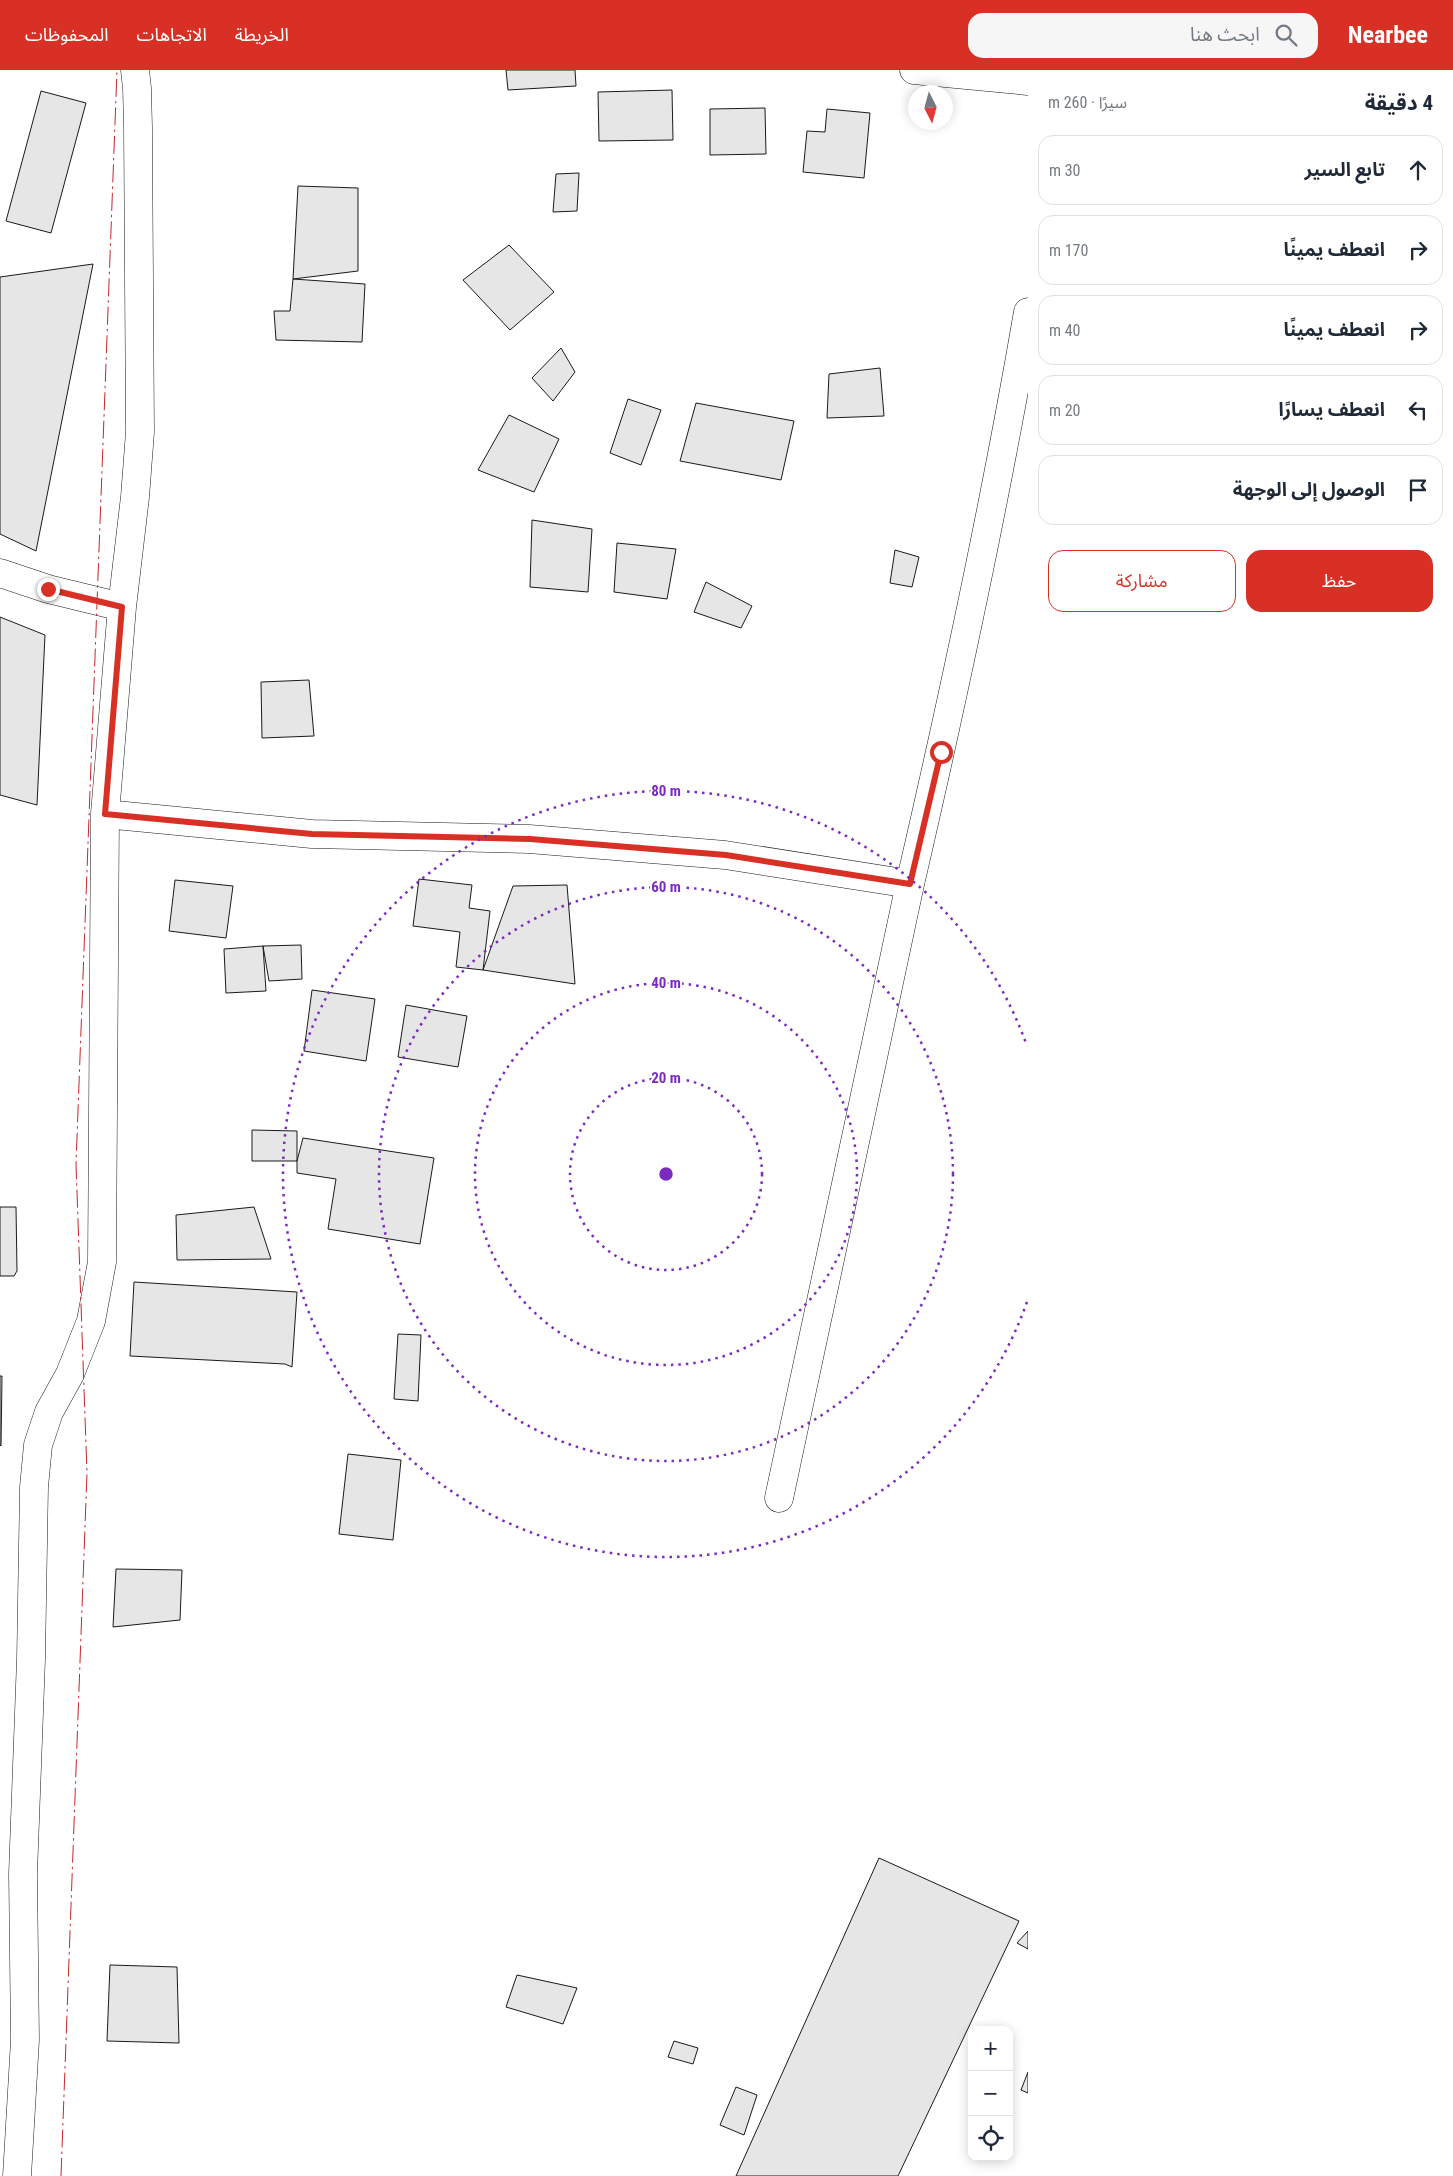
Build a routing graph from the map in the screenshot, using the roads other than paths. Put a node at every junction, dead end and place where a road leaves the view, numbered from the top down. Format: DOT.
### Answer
graph roads {
  1 [pos="135,70"];
  2 [pos="914,70"];
  3 [pos="1028,81"];
  4 [pos="1028,312"];
  5 [pos="0,573"];
  6 [pos="122,607"];
  7 [pos="105,814"];
  8 [pos="910,884"];
  9 [pos="779,1498"];
  10 [pos="17,2176"];
  1 -- 6 [label="street"];
  2 -- 3 [label="street"];
  4 -- 8 [label="street"];
  5 -- 6 [label="street"];
  6 -- 7 [label="street"];
  7 -- 8 [label="street"];
  7 -- 10 [label="street"];
  8 -- 9 [label="street"];
}
